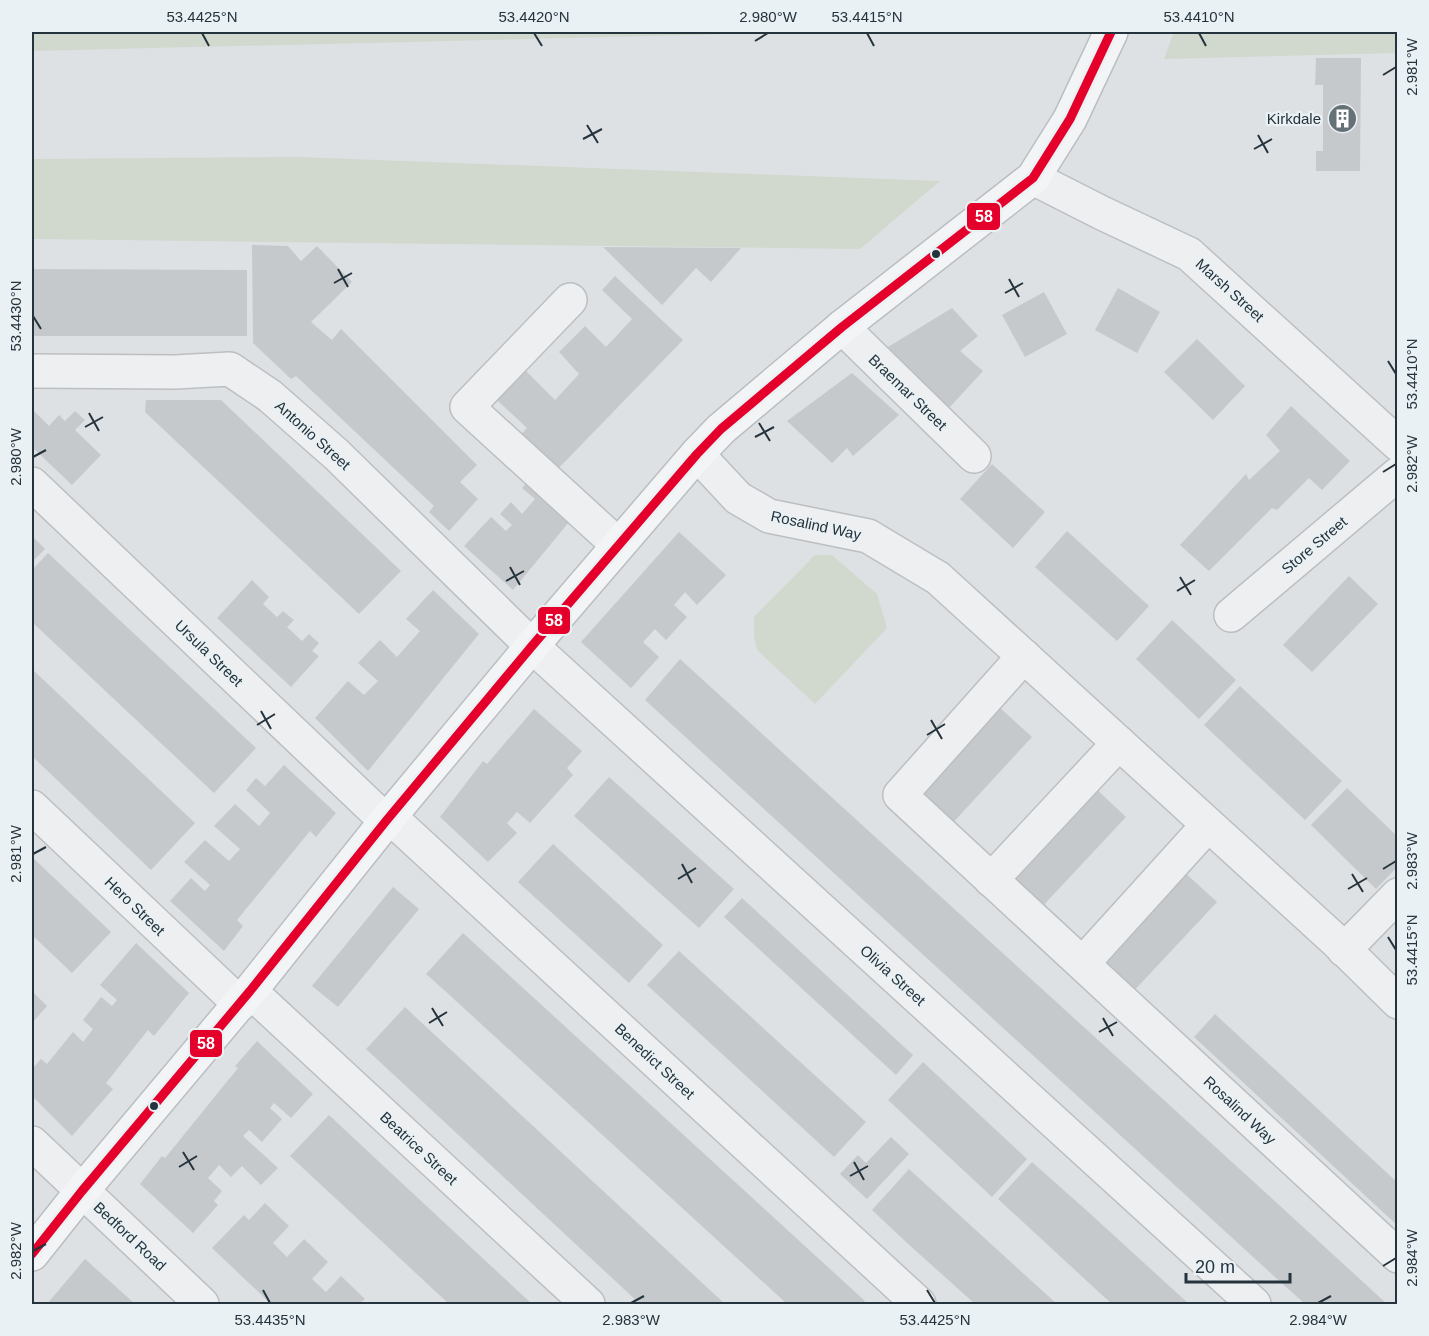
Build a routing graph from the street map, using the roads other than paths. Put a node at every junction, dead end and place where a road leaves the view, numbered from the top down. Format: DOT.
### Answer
graph roads {
  1 [pos="1111,32"];
  2 [pos="1034,178"];
  3 [pos="570,300"];
  4 [pos="842,327"];
  5 [pos="32,372"];
  6 [pos="1398,444"];
  7 [pos="697,454"];
  8 [pos="974,456"];
  9 [pos="1398,474"];
  10 [pos="32,484"];
  11 [pos="618,544"];
  12 [pos="1231,615"];
  13 [pos="532,646"];
  14 [pos="1024,656"];
  15 [pos="1119,743"];
  16 [pos="32,807"];
  17 [pos="388,819"];
  18 [pos="1208,825"];
  19 [pos="991,880"];
  20 [pos="1398,895"];
  21 [pos="1344,950"];
  22 [pos="1083,963"];
  23 [pos="245,998"];
  24 [pos="1398,1002"];
  25 [pos="32,1143"];
  26 [pos="82,1191"];
  27 [pos="32,1254"];
  28 [pos="1398,1256"];
  29 [pos="202,1305"];
  30 [pos="588,1305"];
  31 [pos="919,1305"];
  32 [pos="1254,1305"];
  1 -- 2 [label="main road"];
  2 -- 4 [label="main road"];
  2 -- 6 [label="street, Marsh Street"];
  3 -- 11 [label="street"];
  4 -- 7 [label="main road"];
  4 -- 8 [label="street, Braemar Street"];
  5 -- 13 [label="street, Antonio Street"];
  7 -- 11 [label="main road"];
  7 -- 14 [label="street, Rosalind Way"];
  9 -- 12 [label="street, Store Street"];
  10 -- 17 [label="street, Ursula Street"];
  11 -- 13 [label="main road"];
  13 -- 17 [label="main road"];
  13 -- 32 [label="street, Olivia Street"];
  14 -- 15 [label="street, Rosalind Way"];
  14 -- 19 [label="street, Rosalind Way"];
  15 -- 18 [label="street, Rosalind Way"];
  15 -- 19 [label="street"];
  16 -- 23 [label="street, Hero Street"];
  17 -- 23 [label="main road"];
  17 -- 31 [label="street, Benedict Street"];
  18 -- 21 [label="street, Rosalind Way"];
  18 -- 22 [label="street"];
  19 -- 22 [label="street, Rosalind Way"];
  20 -- 21 [label="street"];
  21 -- 24 [label="street, Rosalind Way"];
  22 -- 28 [label="street, Rosalind Way"];
  23 -- 26 [label="main road"];
  23 -- 30 [label="street, Beatrice Street"];
  25 -- 26 [label="street, Bedford Road"];
  26 -- 27 [label="main road"];
  26 -- 29 [label="street, Bedford Road"];
}
